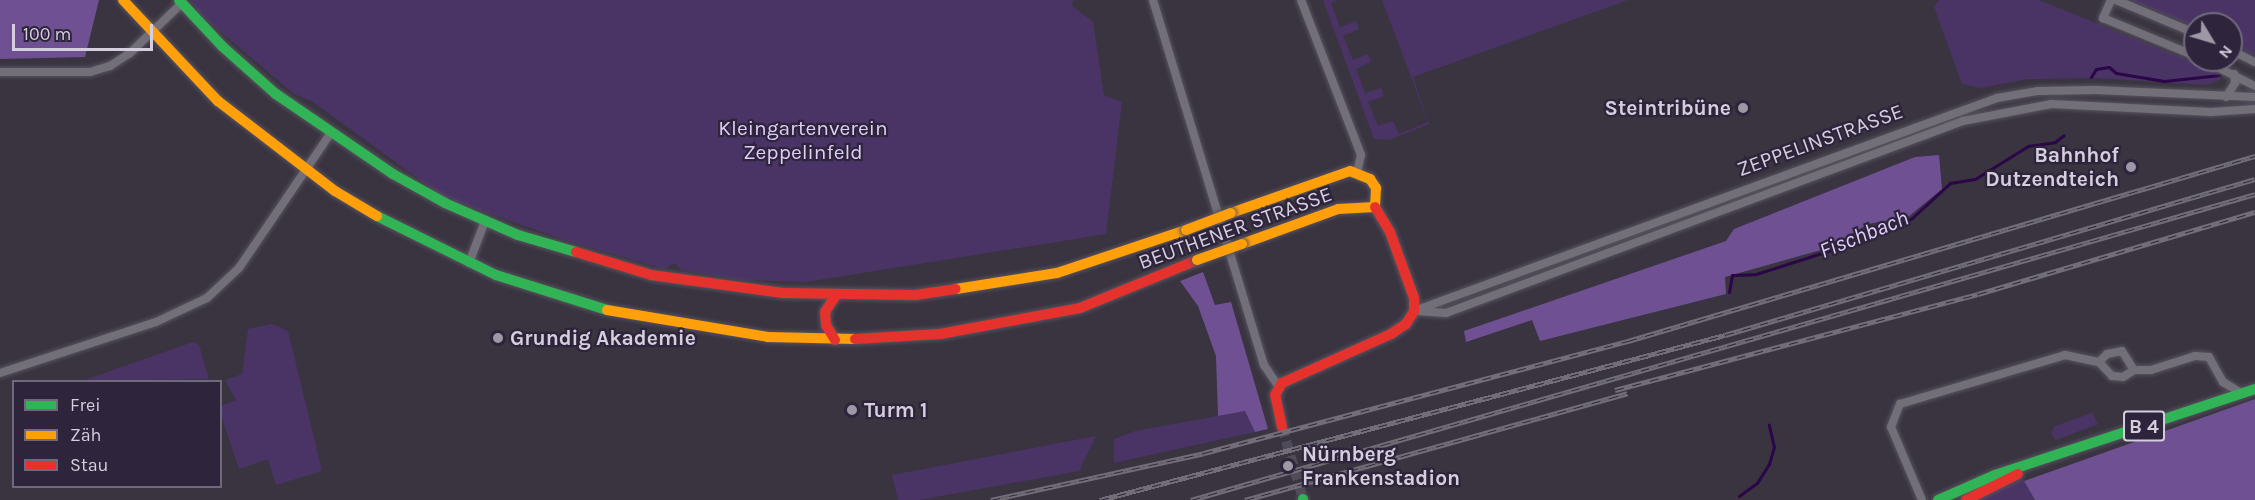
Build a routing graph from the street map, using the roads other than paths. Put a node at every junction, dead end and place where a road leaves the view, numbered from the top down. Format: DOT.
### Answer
graph roads {
  1 [pos="123,0"];
  2 [pos="1153,0"];
  3 [pos="1301,0"];
  4 [pos="2111,0"];
  5 [pos="2116,0"];
  6 [pos="180,2"];
  7 [pos="2183,28"];
  8 [pos="151,33"];
  9 [pos="2183,51"];
  10 [pos="0,72"];
  11 [pos="2230,72"];
  12 [pos="2234,74"];
  13 [pos="2255,86"];
  14 [pos="2226,97"];
  15 [pos="2255,97"];
  16 [pos="2255,109"];
  17 [pos="330,134"];
  18 [pos="305,172"];
  19 [pos="1358,172"];
  20 [pos="1375,207"];
  21 [pos="485,221"];
  22 [pos="469,263"];
  23 [pos="836,295"];
  24 [pos="1414,310"];
  25 [pos="835,340"];
  26 [pos="2099,362"];
  27 [pos="2134,370"];
  28 [pos="0,373"];
  29 [pos="1279,387"];
  30 [pos="2255,388"];
  31 [pos="2241,393"];
  32 [pos="1282,427"];
  33 [pos="2032,466"];
  34 [pos="1922,500"];
  35 [pos="1938,500"];
  36 [pos="1966,500"];
  1 -- 8 [label="main road, BEUTHENER STRASSE"];
  2 -- 29 [label="street"];
  3 -- 19 [label="street"];
  4 -- 9 [label="street"];
  5 -- 7 [label="street"];
  6 -- 8 [label="street"];
  6 -- 17 [label="main road, BEUTHENER STRASSE"];
  8 -- 10 [label="street"];
  8 -- 18 [label="main road, BEUTHENER STRASSE"];
  11 -- 12 [label="street"];
  12 -- 13 [label="street"];
  12 -- 14 [label="street"];
  14 -- 15 [label="street, ZEPPELINSTRASSE"];
  14 -- 24 [label="street, ZEPPELINSTRASSE"];
  16 -- 24 [label="street, ZEPPELINSTRASSE"];
  17 -- 18 [label="street"];
  17 -- 21 [label="main road, BEUTHENER STRASSE"];
  18 -- 22 [label="main road, BEUTHENER STRASSE"];
  18 -- 28 [label="street"];
  19 -- 20 [label="main road"];
  19 -- 23 [label="main road, BEUTHENER STRASSE, bridge"];
  20 -- 24 [label="main road"];
  20 -- 25 [label="main road, BEUTHENER STRASSE, bridge"];
  21 -- 22 [label="street"];
  21 -- 23 [label="main road, BEUTHENER STRASSE"];
  22 -- 25 [label="main road, BEUTHENER STRASSE"];
  23 -- 25 [label="main road"];
  24 -- 29 [label="main road, ZEPPELINSTRASSE"];
  26 -- 27 [label="street"];
  26 -- 27 [label="street"];
  26 -- 34 [label="street"];
  27 -- 31 [label="street"];
  29 -- 32 [label="main road"];
  30 -- 31 [label="main road, B 4"];
  31 -- 33 [label="main road, B 4"];
  33 -- 35 [label="main road, B 4"];
  33 -- 36 [label="main road, B 4"];
}
